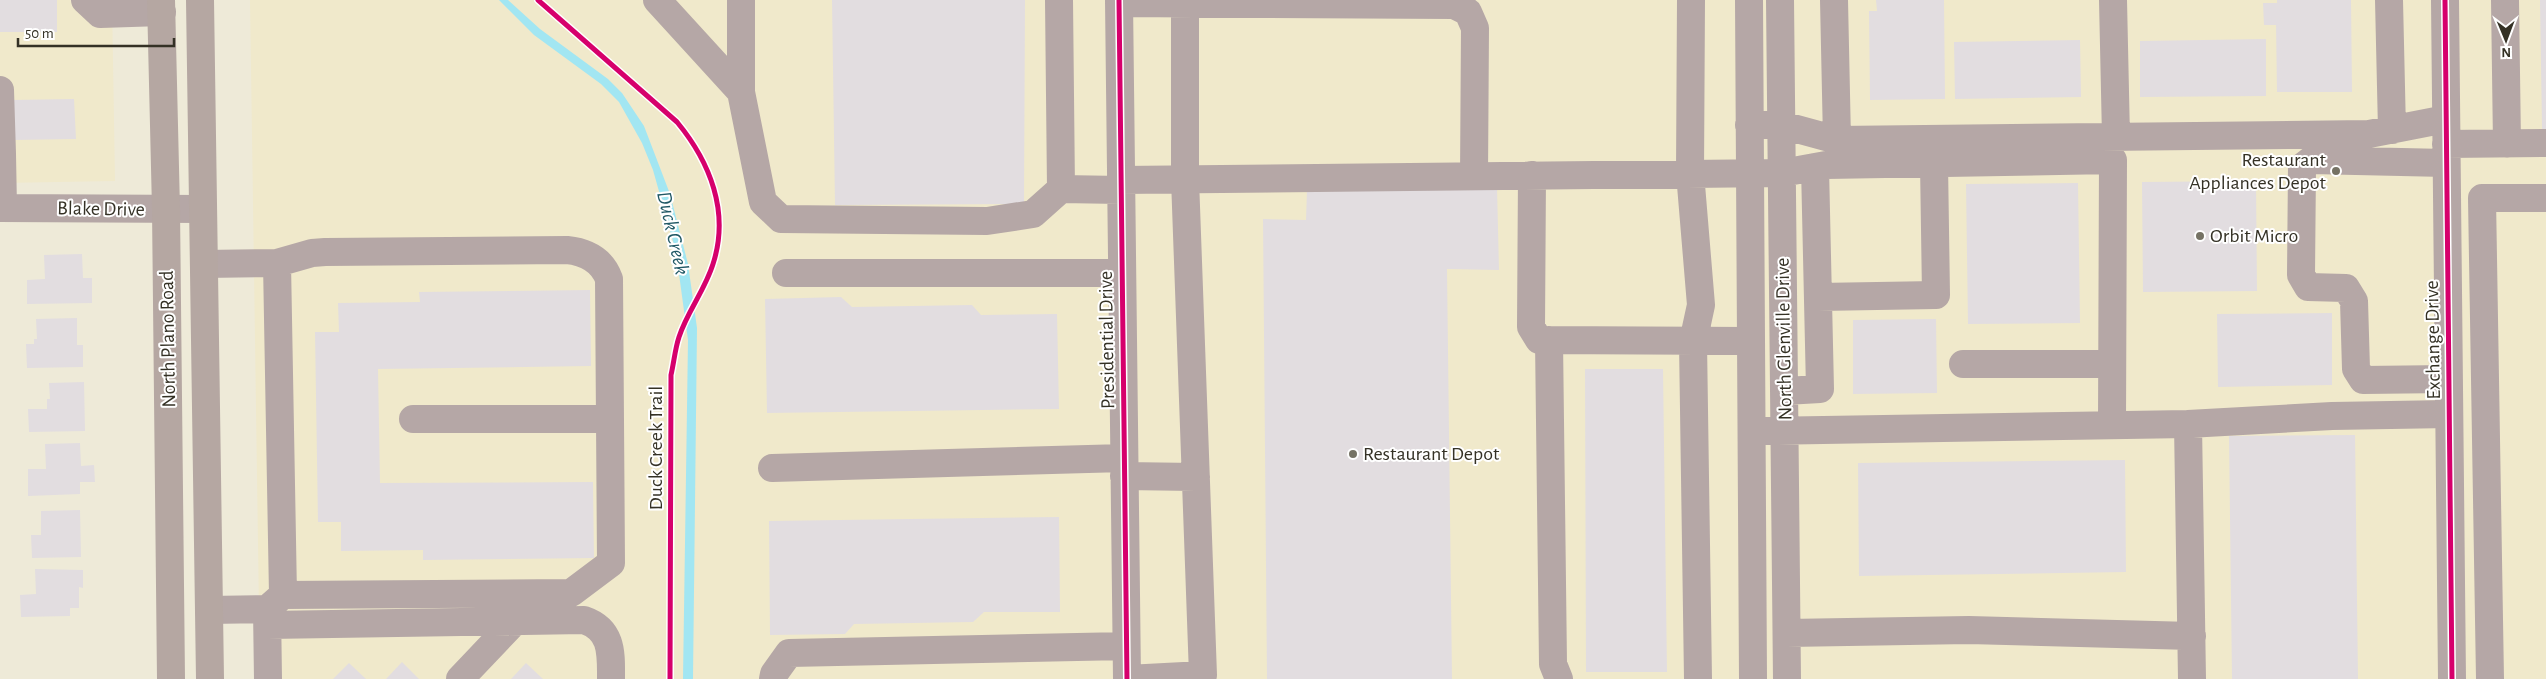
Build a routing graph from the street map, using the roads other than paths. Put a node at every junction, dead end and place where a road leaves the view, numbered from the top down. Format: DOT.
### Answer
graph roads {
  1 [pos="85,0"];
  2 [pos="200,0"];
  3 [pos="657,0"];
  4 [pos="741,0"];
  5 [pos="1059,0"];
  6 [pos="1691,0"];
  7 [pos="1699,0"];
  8 [pos="1748,0"];
  9 [pos="1780,0"];
  10 [pos="1834,0"];
  11 [pos="2113,0"];
  12 [pos="2389,0"];
  13 [pos="2444,0"];
  14 [pos="2505,0"];
  15 [pos="1185,1"];
  16 [pos="1119,2"];
  17 [pos="161,6"];
  18 [pos="0,90"];
  19 [pos="741,92"];
  20 [pos="1749,125"];
  21 [pos="1782,125"];
  22 [pos="2392,130"];
  23 [pos="2116,137"];
  24 [pos="1836,140"];
  25 [pos="2446,142"];
  26 [pos="2546,143"];
  27 [pos="2507,144"];
  28 [pos="1,154"];
  29 [pos="1934,163"];
  30 [pos="1815,167"];
  31 [pos="1690,173"];
  32 [pos="1749,173"];
  33 [pos="1782,173"];
  34 [pos="1532,175"];
  35 [pos="1474,176"];
  36 [pos="1185,180"];
  37 [pos="1121,185"];
  38 [pos="1061,188"];
  39 [pos="2447,198"];
  40 [pos="2482,198"];
  41 [pos="2546,198"];
  42 [pos="2,208"];
  43 [pos="166,209"];
  44 [pos="203,209"];
  45 [pos="2447,241"];
  46 [pos="2482,241"];
  47 [pos="204,264"];
  48 [pos="277,264"];
  49 [pos="786,273"];
  50 [pos="1121,273"];
  51 [pos="1818,297"];
  52 [pos="1548,340"];
  53 [pos="1750,341"];
  54 [pos="1693,342"];
  55 [pos="2448,352"];
  56 [pos="2484,353"];
  57 [pos="1963,364"];
  58 [pos="2112,364"];
  59 [pos="2448,379"];
  60 [pos="1785,391"];
  61 [pos="2449,414"];
  62 [pos="414,419"];
  63 [pos="610,419"];
  64 [pos="2188,424"];
  65 [pos="2112,425"];
  66 [pos="1786,430"];
  67 [pos="1750,432"];
  68 [pos="1124,467"];
  69 [pos="772,468"];
  70 [pos="2450,468"];
  71 [pos="2487,469"];
  72 [pos="1196,477"];
  73 [pos="2488,522"];
  74 [pos="2450,523"];
  75 [pos="2489,582"];
  76 [pos="2451,583"];
  77 [pos="170,610"];
  78 [pos="209,610"];
  79 [pos="273,610"];
  80 [pos="516,620"];
  81 [pos="2452,622"];
  82 [pos="2490,622"];
  83 [pos="1787,633"];
  84 [pos="2192,636"];
  85 [pos="1126,646"];
  86 [pos="171,679"];
  87 [pos="210,679"];
  88 [pos="268,679"];
  89 [pos="460,679"];
  90 [pos="611,679"];
  91 [pos="773,679"];
  92 [pos="1127,679"];
  93 [pos="1559,679"];
  94 [pos="1698,679"];
  95 [pos="1753,679"];
  96 [pos="1787,679"];
  97 [pos="2192,679"];
  98 [pos="2452,679"];
  99 [pos="2490,679"];
  1 -- 17 [label="street"];
  2 -- 44 [label="main road, North Plano Road"];
  3 -- 19 [label="street"];
  4 -- 19 [label="street"];
  5 -- 38 [label="street"];
  6 -- 7 [label="street"];
  6 -- 31 [label="street"];
  8 -- 20 [label="street, North Glenville Drive"];
  9 -- 21 [label="street, North Glenville Drive"];
  10 -- 24 [label="street"];
  11 -- 23 [label="street"];
  12 -- 22 [label="street"];
  13 -- 25 [label="street, Exchange Drive"];
  14 -- 27 [label="street"];
  15 -- 16 [label="street"];
  15 -- 35 [label="street"];
  15 -- 36 [label="street"];
  16 -- 37 [label="street, Presidential Drive"];
  17 -- 43 [label="main road, North Plano Road"];
  18 -- 28 [label="street"];
  19 -- 38 [label="street"];
  20 -- 21 [label="street"];
  20 -- 32 [label="street, North Glenville Drive"];
  21 -- 24 [label="street"];
  21 -- 33 [label="street, North Glenville Drive"];
  22 -- 23 [label="street"];
  22 -- 25 [label="street"];
  23 -- 24 [label="street"];
  25 -- 27 [label="street"];
  25 -- 39 [label="street, Exchange Drive"];
  25 -- 59 [label="street"];
  26 -- 27 [label="street"];
  28 -- 42 [label="street"];
  29 -- 30 [label="street"];
  29 -- 51 [label="street"];
  29 -- 58 [label="street"];
  30 -- 33 [label="street"];
  30 -- 51 [label="street"];
  31 -- 32 [label="street"];
  31 -- 34 [label="street"];
  31 -- 54 [label="street"];
  32 -- 33 [label="street"];
  32 -- 53 [label="street, North Glenville Drive"];
  33 -- 60 [label="street, North Glenville Drive"];
  34 -- 35 [label="street"];
  34 -- 52 [label="street"];
  35 -- 36 [label="street"];
  36 -- 37 [label="street"];
  36 -- 72 [label="street"];
  37 -- 38 [label="street"];
  37 -- 50 [label="street, Presidential Drive"];
  39 -- 40 [label="street"];
  39 -- 45 [label="street, Exchange Drive"];
  40 -- 41 [label="street"];
  40 -- 46 [label="street"];
  42 -- 43 [label="street, Blake Drive"];
  43 -- 44 [label="street, Blake Drive"];
  43 -- 77 [label="main road, North Plano Road"];
  44 -- 47 [label="main road, North Plano Road"];
  45 -- 46 [label="street"];
  45 -- 55 [label="street, Exchange Drive"];
  46 -- 56 [label="street"];
  47 -- 48 [label="street"];
  47 -- 78 [label="main road, North Plano Road"];
  48 -- 63 [label="street"];
  48 -- 79 [label="street"];
  49 -- 50 [label="street"];
  50 -- 68 [label="street, Presidential Drive"];
  51 -- 60 [label="street"];
  52 -- 54 [label="street"];
  52 -- 93 [label="street"];
  53 -- 54 [label="street"];
  53 -- 67 [label="street, North Glenville Drive"];
  54 -- 94 [label="street"];
  55 -- 56 [label="street"];
  55 -- 59 [label="street, Exchange Drive"];
  56 -- 71 [label="street"];
  57 -- 58 [label="street"];
  58 -- 65 [label="street"];
  59 -- 61 [label="street, Exchange Drive"];
  60 -- 66 [label="street, North Glenville Drive"];
  61 -- 64 [label="street"];
  61 -- 70 [label="street, Exchange Drive"];
  62 -- 63 [label="street"];
  63 -- 79 [label="street"];
  64 -- 65 [label="street"];
  64 -- 84 [label="street"];
  65 -- 66 [label="street"];
  66 -- 67 [label="street"];
  66 -- 83 [label="street, North Glenville Drive"];
  67 -- 95 [label="street, North Glenville Drive"];
  68 -- 69 [label="street"];
  68 -- 72 [label="street"];
  68 -- 85 [label="street, Presidential Drive"];
  70 -- 71 [label="street"];
  70 -- 74 [label="street, Exchange Drive"];
  71 -- 73 [label="street"];
  72 -- 92 [label="street"];
  73 -- 74 [label="street"];
  73 -- 75 [label="street"];
  74 -- 76 [label="street, Exchange Drive"];
  75 -- 76 [label="street"];
  75 -- 82 [label="street"];
  76 -- 81 [label="street, Exchange Drive"];
  77 -- 78 [label="main road"];
  77 -- 86 [label="main road, North Plano Road"];
  78 -- 79 [label="street"];
  78 -- 87 [label="main road, North Plano Road"];
  79 -- 80 [label="street"];
  79 -- 88 [label="street"];
  80 -- 89 [label="street"];
  80 -- 90 [label="street"];
  81 -- 82 [label="street"];
  81 -- 98 [label="street, Exchange Drive"];
  82 -- 99 [label="street"];
  83 -- 84 [label="street"];
  83 -- 96 [label="street, North Glenville Drive"];
  84 -- 97 [label="street"];
  85 -- 91 [label="street"];
  85 -- 92 [label="street, Presidential Drive"];
}
